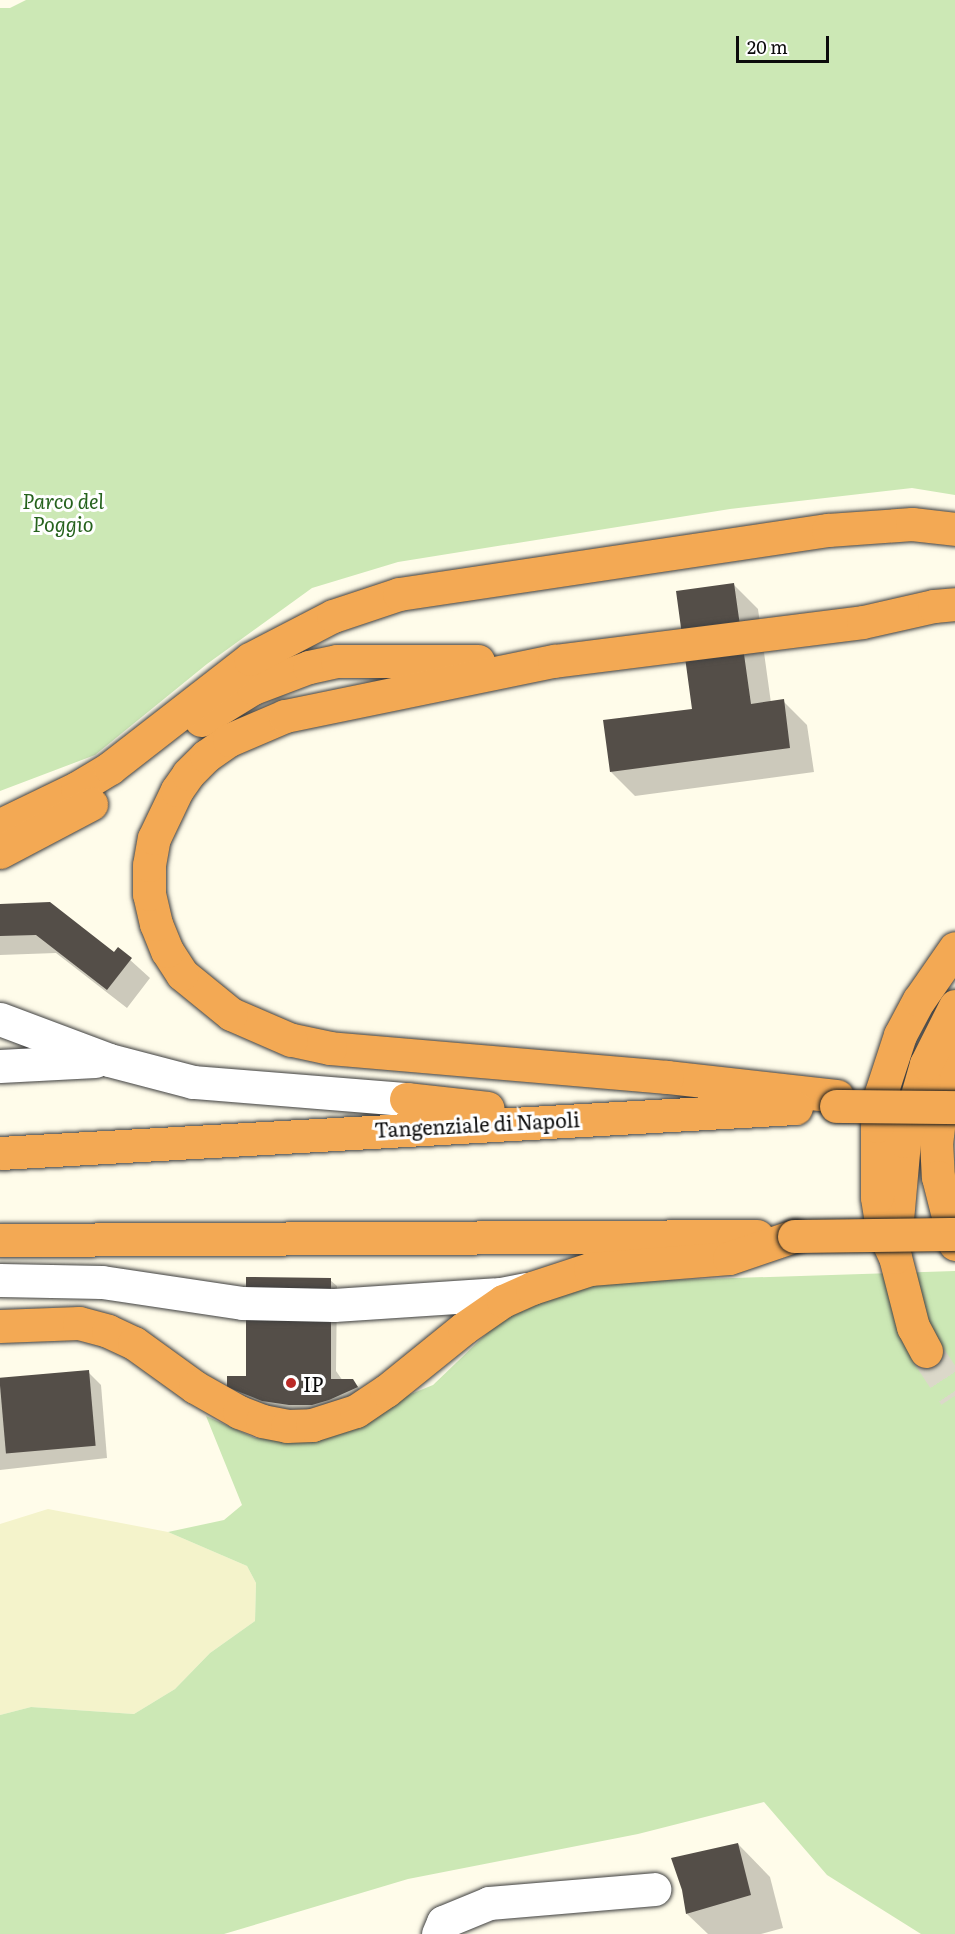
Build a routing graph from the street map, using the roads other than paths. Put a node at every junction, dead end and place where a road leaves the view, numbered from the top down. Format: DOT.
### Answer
graph roads {
  1 [pos="955,529"];
  2 [pos="955,604"];
  3 [pos="554,661"];
  4 [pos="77,788"];
  5 [pos="0,814"];
  6 [pos="0,825"];
  7 [pos="0,852"];
  8 [pos="955,948"];
  9 [pos="955,1006"];
  10 [pos="0,1019"];
  11 [pos="955,1059"];
  12 [pos="109,1060"];
  13 [pos="0,1066"];
  14 [pos="406,1099"];
  15 [pos="837,1101"];
  16 [pos="955,1107"];
  17 [pos="582,1118"];
  18 [pos="0,1153"];
  19 [pos="955,1234"];
  20 [pos="794,1236"];
  21 [pos="0,1240"];
  22 [pos="955,1244"];
  23 [pos="895,1257"];
  24 [pos="0,1280"];
  25 [pos="78,1283"];
  26 [pos="532,1288"];
  27 [pos="0,1303"];
  28 [pos="0,1326"];
  29 [pos="926,1351"];
  30 [pos="654,1889"];
  31 [pos="438,1934"];
  1 -- 4 [label="highway"];
  2 -- 3 [label="highway"];
  3 -- 7 [label="highway"];
  3 -- 15 [label="highway"];
  4 -- 5 [label="highway"];
  4 -- 6 [label="highway"];
  8 -- 23 [label="highway"];
  9 -- 23 [label="highway"];
  10 -- 12 [label="street"];
  11 -- 22 [label="highway"];
  12 -- 13 [label="street"];
  12 -- 14 [label="street"];
  14 -- 17 [label="highway"];
  15 -- 16 [label="highway, bridge"];
  15 -- 17 [label="highway, Tangenziale di Napoli"];
  17 -- 18 [label="highway, Tangenziale di Napoli"];
  19 -- 20 [label="highway, bridge"];
  20 -- 21 [label="highway"];
  20 -- 26 [label="highway"];
  23 -- 29 [label="highway"];
  24 -- 25 [label="street"];
  25 -- 26 [label="street"];
  25 -- 27 [label="street"];
  26 -- 28 [label="highway"];
  30 -- 31 [label="street"];
}
